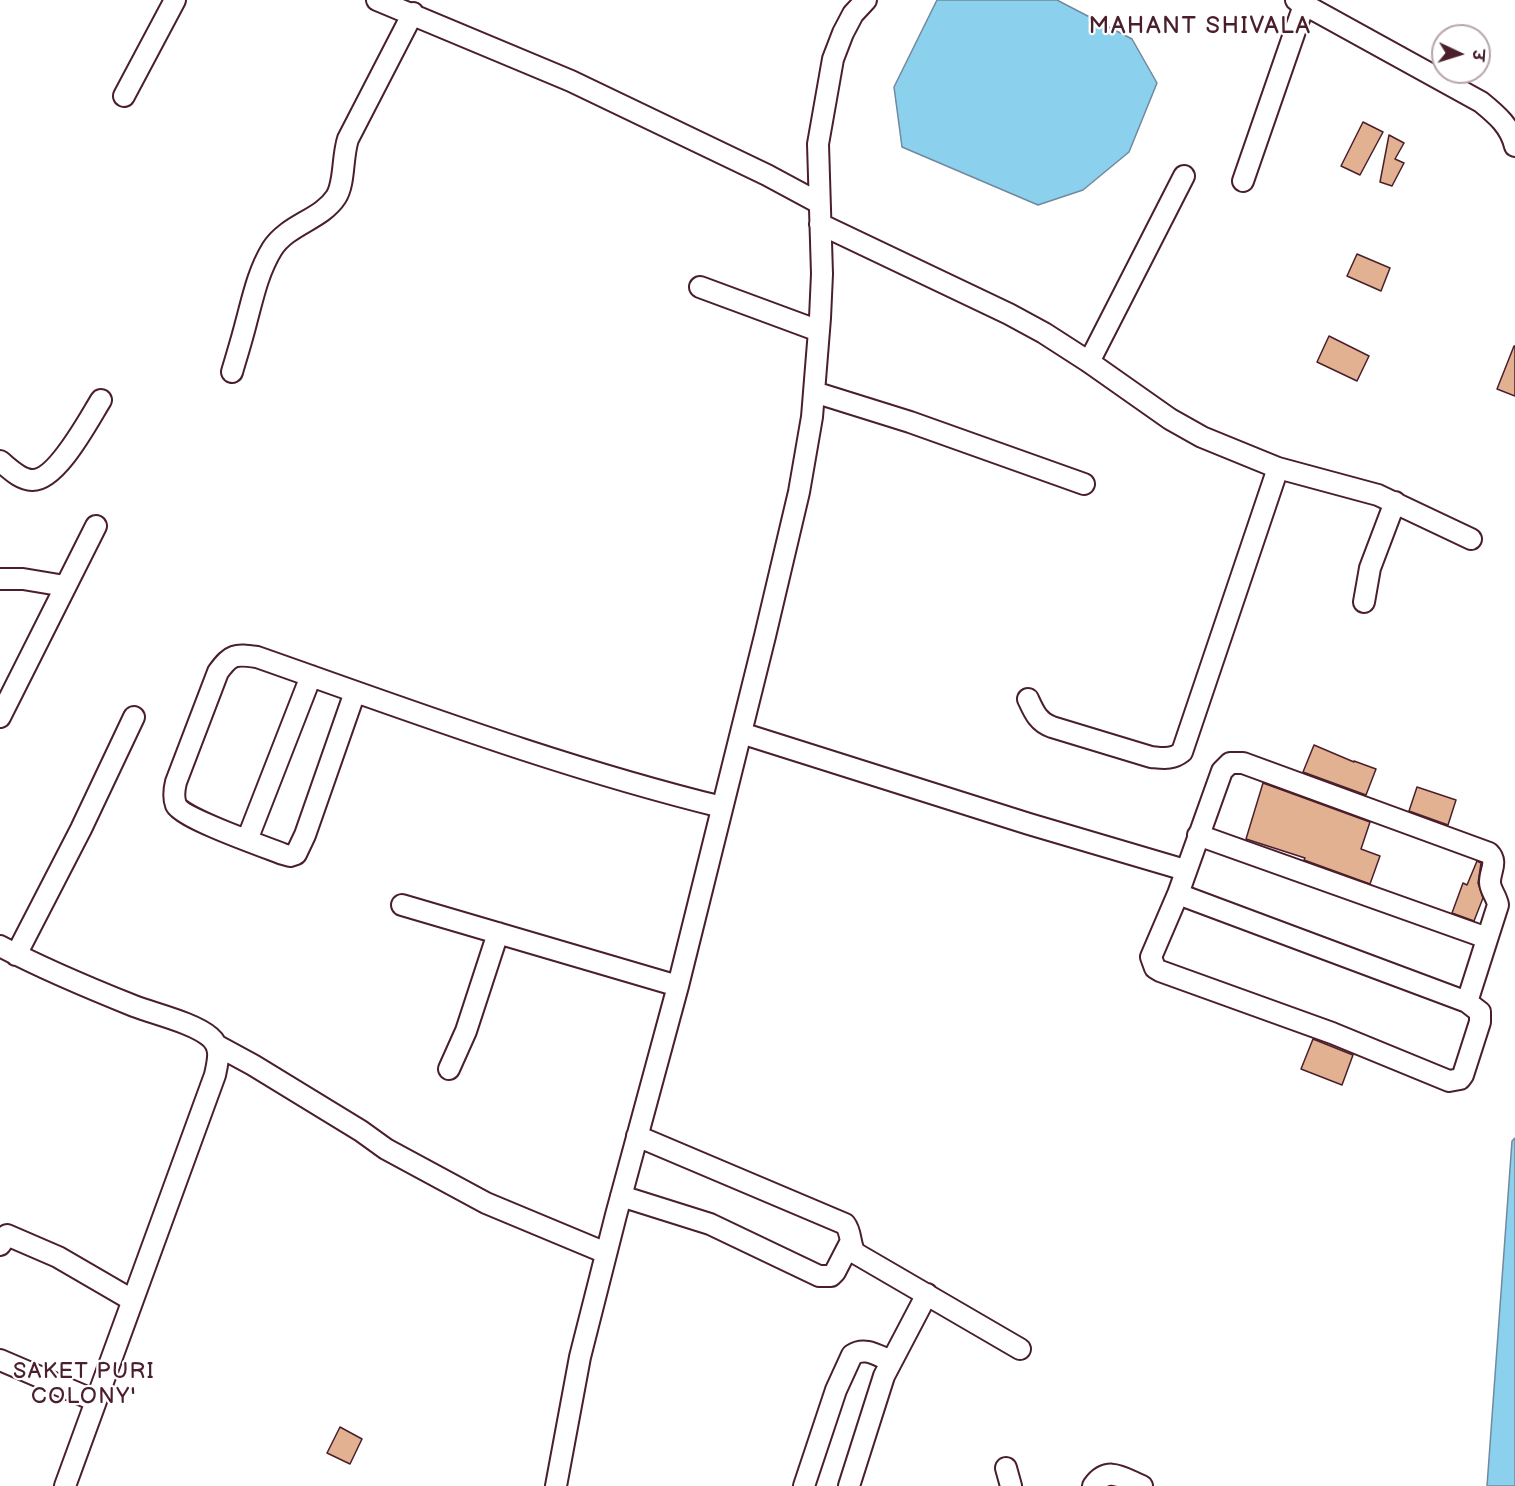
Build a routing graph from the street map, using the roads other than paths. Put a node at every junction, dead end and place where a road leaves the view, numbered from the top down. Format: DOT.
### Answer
graph roads {
  1 [pos="175,0"];
  2 [pos="377,0"];
  3 [pos="866,0"];
  4 [pos="1300,2"];
  5 [pos="413,14"];
  6 [pos="124,96"];
  7 [pos="1515,146"];
  8 [pos="1184,176"];
  9 [pos="1243,181"];
  10 [pos="819,202"];
  11 [pos="820,224"];
  12 [pos="700,286"];
  13 [pos="819,331"];
  14 [pos="1089,362"];
  15 [pos="232,372"];
  16 [pos="814,392"];
  17 [pos="101,400"];
  18 [pos="0,461"];
  19 [pos="1278,468"];
  20 [pos="1084,484"];
  21 [pos="1395,502"];
  22 [pos="96,526"];
  23 [pos="1471,539"];
  24 [pos="0,579"];
  25 [pos="65,586"];
  26 [pos="1364,602"];
  27 [pos="311,676"];
  28 [pos="355,692"];
  29 [pos="1028,699"];
  30 [pos="0,717"];
  31 [pos="134,717"];
  32 [pos="741,733"];
  33 [pos="722,807"];
  34 [pos="1198,835"];
  35 [pos="247,840"];
  36 [pos="1185,870"];
  37 [pos="1178,894"];
  38 [pos="402,905"];
  39 [pos="498,933"];
  40 [pos="1487,938"];
  41 [pos="8,950"];
  42 [pos="678,987"];
  43 [pos="1467,1002"];
  44 [pos="218,1046"];
  45 [pos="449,1070"];
  46 [pos="637,1136"];
  47 [pos="621,1196"];
  48 [pos="850,1243"];
  49 [pos="0,1245"];
  50 [pos="606,1253"];
  51 [pos="927,1294"];
  52 [pos="132,1300"];
  53 [pos="1020,1349"];
  54 [pos="0,1360"];
  55 [pos="891,1361"];
  56 [pos="96,1401"];
  57 [pos="70,1484"];
  58 [pos="555,1486"];
  59 [pos="804,1486"];
  60 [pos="849,1486"];
  61 [pos="1093,1486"];
  62 [pos="1142,1486"];
  1 -- 6 [label="street"];
  2 -- 5 [label="street"];
  3 -- 10 [label="street"];
  4 -- 7 [label="street"];
  4 -- 9 [label="street"];
  5 -- 10 [label="street"];
  5 -- 15 [label="street"];
  8 -- 14 [label="street"];
  10 -- 11 [label="street"];
  11 -- 13 [label="street"];
  11 -- 14 [label="street"];
  12 -- 13 [label="street"];
  13 -- 16 [label="street"];
  14 -- 19 [label="street"];
  16 -- 20 [label="street"];
  16 -- 32 [label="street"];
  17 -- 18 [label="street"];
  19 -- 21 [label="street"];
  19 -- 29 [label="street"];
  21 -- 23 [label="street"];
  21 -- 26 [label="street"];
  22 -- 25 [label="street"];
  24 -- 25 [label="street"];
  25 -- 30 [label="street"];
  27 -- 28 [label="street"];
  27 -- 35 [label="street"];
  27 -- 35 [label="street"];
  28 -- 33 [label="street"];
  28 -- 35 [label="street"];
  31 -- 41 [label="street"];
  32 -- 33 [label="street"];
  32 -- 36 [label="street"];
  33 -- 42 [label="street"];
  34 -- 36 [label="street"];
  34 -- 40 [label="street"];
  34 -- 40 [label="street"];
  36 -- 37 [label="street"];
  37 -- 43 [label="street"];
  37 -- 43 [label="street"];
  38 -- 39 [label="street"];
  39 -- 42 [label="street"];
  39 -- 45 [label="street"];
  40 -- 43 [label="street"];
  41 -- 44 [label="street"];
  42 -- 46 [label="street"];
  44 -- 50 [label="street"];
  44 -- 52 [label="street"];
  46 -- 47 [label="street"];
  46 -- 48 [label="street"];
  47 -- 48 [label="street"];
  47 -- 50 [label="street"];
  48 -- 51 [label="street"];
  49 -- 52 [label="street"];
  50 -- 58 [label="street"];
  51 -- 53 [label="street"];
  51 -- 55 [label="street"];
  52 -- 56 [label="street"];
  54 -- 56 [label="street"];
  55 -- 59 [label="street"];
  55 -- 60 [label="street"];
  56 -- 57 [label="street"];
  61 -- 62 [label="street"];
}
